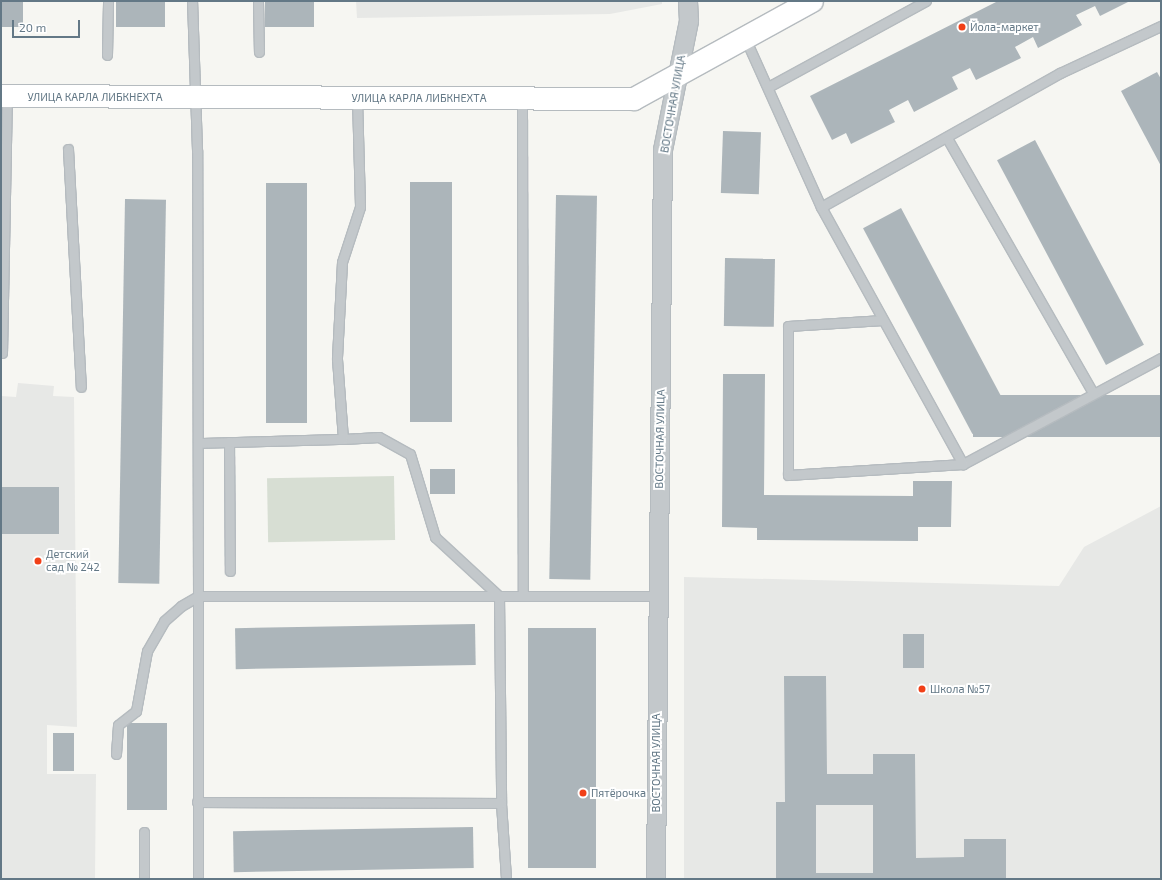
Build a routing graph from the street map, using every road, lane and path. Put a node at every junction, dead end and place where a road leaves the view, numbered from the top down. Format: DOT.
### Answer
graph roads {
  1 [pos="108,1"];
  2 [pos="192,1"];
  3 [pos="258,1"];
  4 [pos="688,1"];
  5 [pos="812,1"];
  6 [pos="926,1"];
  7 [pos="1161,26"];
  8 [pos="745,38"];
  9 [pos="258,52"];
  10 [pos="107,55"];
  11 [pos="677,75"];
  12 [pos="768,87"];
  13 [pos="4,96"];
  14 [pos="194,97"];
  15 [pos="357,98"];
  16 [pos="522,99"];
  17 [pos="947,138"];
  18 [pos="68,149"];
  19 [pos="821,206"];
  20 [pos="883,320"];
  21 [pos="2,353"];
  22 [pos="1161,358"];
  23 [pos="81,387"];
  24 [pos="1093,393"];
  25 [pos="343,439"];
  26 [pos="229,442"];
  27 [pos="198,443"];
  28 [pos="962,464"];
  29 [pos="230,571"];
  30 [pos="198,596"];
  31 [pos="499,596"];
  32 [pos="523,596"];
  33 [pos="658,596"];
  34 [pos="116,754"];
  35 [pos="197,802"];
  36 [pos="501,803"];
  37 [pos="144,832"];
  38 [pos="144,879"];
  39 [pos="198,879"];
  40 [pos="506,879"];
  41 [pos="656,879"];
  1 -- 10 [label="lane"];
  2 -- 14 [label="lane"];
  3 -- 9 [label="lane"];
  4 -- 11 [label="street, ВОСТОЧНАЯ УЛИЦА"];
  5 -- 8 [label="main road, УЛИЦА КАРЛА ЛИБКНЕХТА"];
  6 -- 12 [label="lane"];
  7 -- 17 [label="lane"];
  8 -- 11 [label="main road, УЛИЦА КАРЛА ЛИБКНЕХТА"];
  8 -- 12 [label="lane"];
  11 -- 16 [label="main road, УЛИЦА КАРЛА ЛИБКНЕХТА"];
  11 -- 33 [label="street, ВОСТОЧНАЯ УЛИЦА"];
  12 -- 19 [label="lane"];
  13 -- 14 [label="main road, УЛИЦА КАРЛА ЛИБКНЕХТА"];
  13 -- 21 [label="lane"];
  14 -- 15 [label="main road, УЛИЦА КАРЛА ЛИБКНЕХТА"];
  14 -- 27 [label="lane"];
  15 -- 16 [label="main road, УЛИЦА КАРЛА ЛИБКНЕХТА"];
  15 -- 25 [label="lane"];
  16 -- 32 [label="lane"];
  17 -- 19 [label="lane"];
  17 -- 24 [label="lane"];
  18 -- 23 [label="lane"];
  19 -- 20 [label="lane"];
  20 -- 28 [label="lane"];
  20 -- 28 [label="lane"];
  22 -- 24 [label="lane"];
  24 -- 28 [label="lane"];
  25 -- 26 [label="lane"];
  25 -- 31 [label="lane"];
  26 -- 27 [label="lane"];
  26 -- 29 [label="lane"];
  27 -- 30 [label="lane"];
  30 -- 31 [label="lane"];
  30 -- 34 [label="lane"];
  30 -- 35 [label="lane"];
  31 -- 32 [label="lane"];
  31 -- 36 [label="lane"];
  32 -- 33 [label="lane"];
  33 -- 41 [label="street, ВОСТОЧНАЯ УЛИЦА"];
  35 -- 36 [label="lane"];
  35 -- 39 [label="lane"];
  36 -- 40 [label="lane"];
  37 -- 38 [label="lane"];
}
